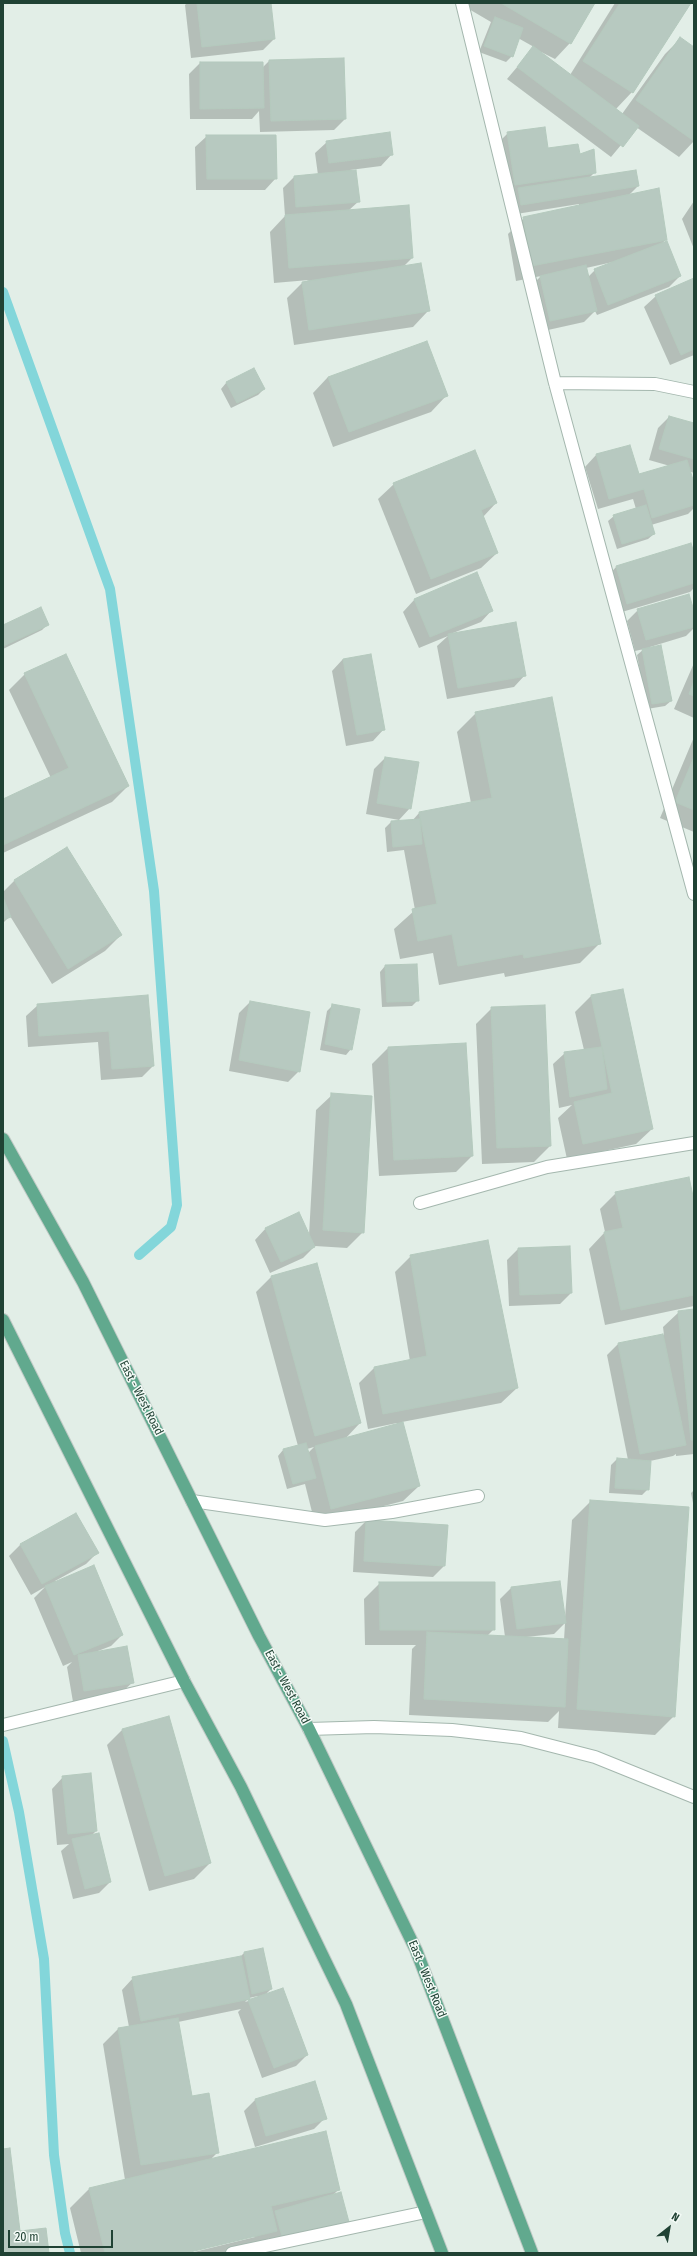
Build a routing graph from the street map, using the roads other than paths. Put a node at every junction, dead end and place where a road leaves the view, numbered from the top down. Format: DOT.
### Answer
graph roads {
  1 [pos="462,3"];
  2 [pos="555,382"];
  3 [pos="694,392"];
  4 [pos="694,894"];
  5 [pos="3,1139"];
  6 [pos="694,1143"];
  7 [pos="420,1203"];
  8 [pos="3,1320"];
  9 [pos="478,1496"];
  10 [pos="192,1501"];
  11 [pos="184,1681"];
  12 [pos="3,1725"];
  13 [pos="309,1729"];
  14 [pos="694,1797"];
  15 [pos="426,2212"];
  16 [pos="232,2253"];
  17 [pos="442,2253"];
  18 [pos="532,2253"];
  1 -- 2 [label="street"];
  2 -- 3 [label="street"];
  2 -- 4 [label="street"];
  5 -- 10 [label="main road, East - West Road"];
  6 -- 7 [label="street"];
  8 -- 11 [label="main road"];
  9 -- 10 [label="street"];
  10 -- 13 [label="main road, East - West Road"];
  11 -- 12 [label="street"];
  11 -- 15 [label="main road"];
  13 -- 14 [label="street"];
  13 -- 18 [label="main road, East - West Road"];
  15 -- 16 [label="street"];
  15 -- 17 [label="main road"];
}
